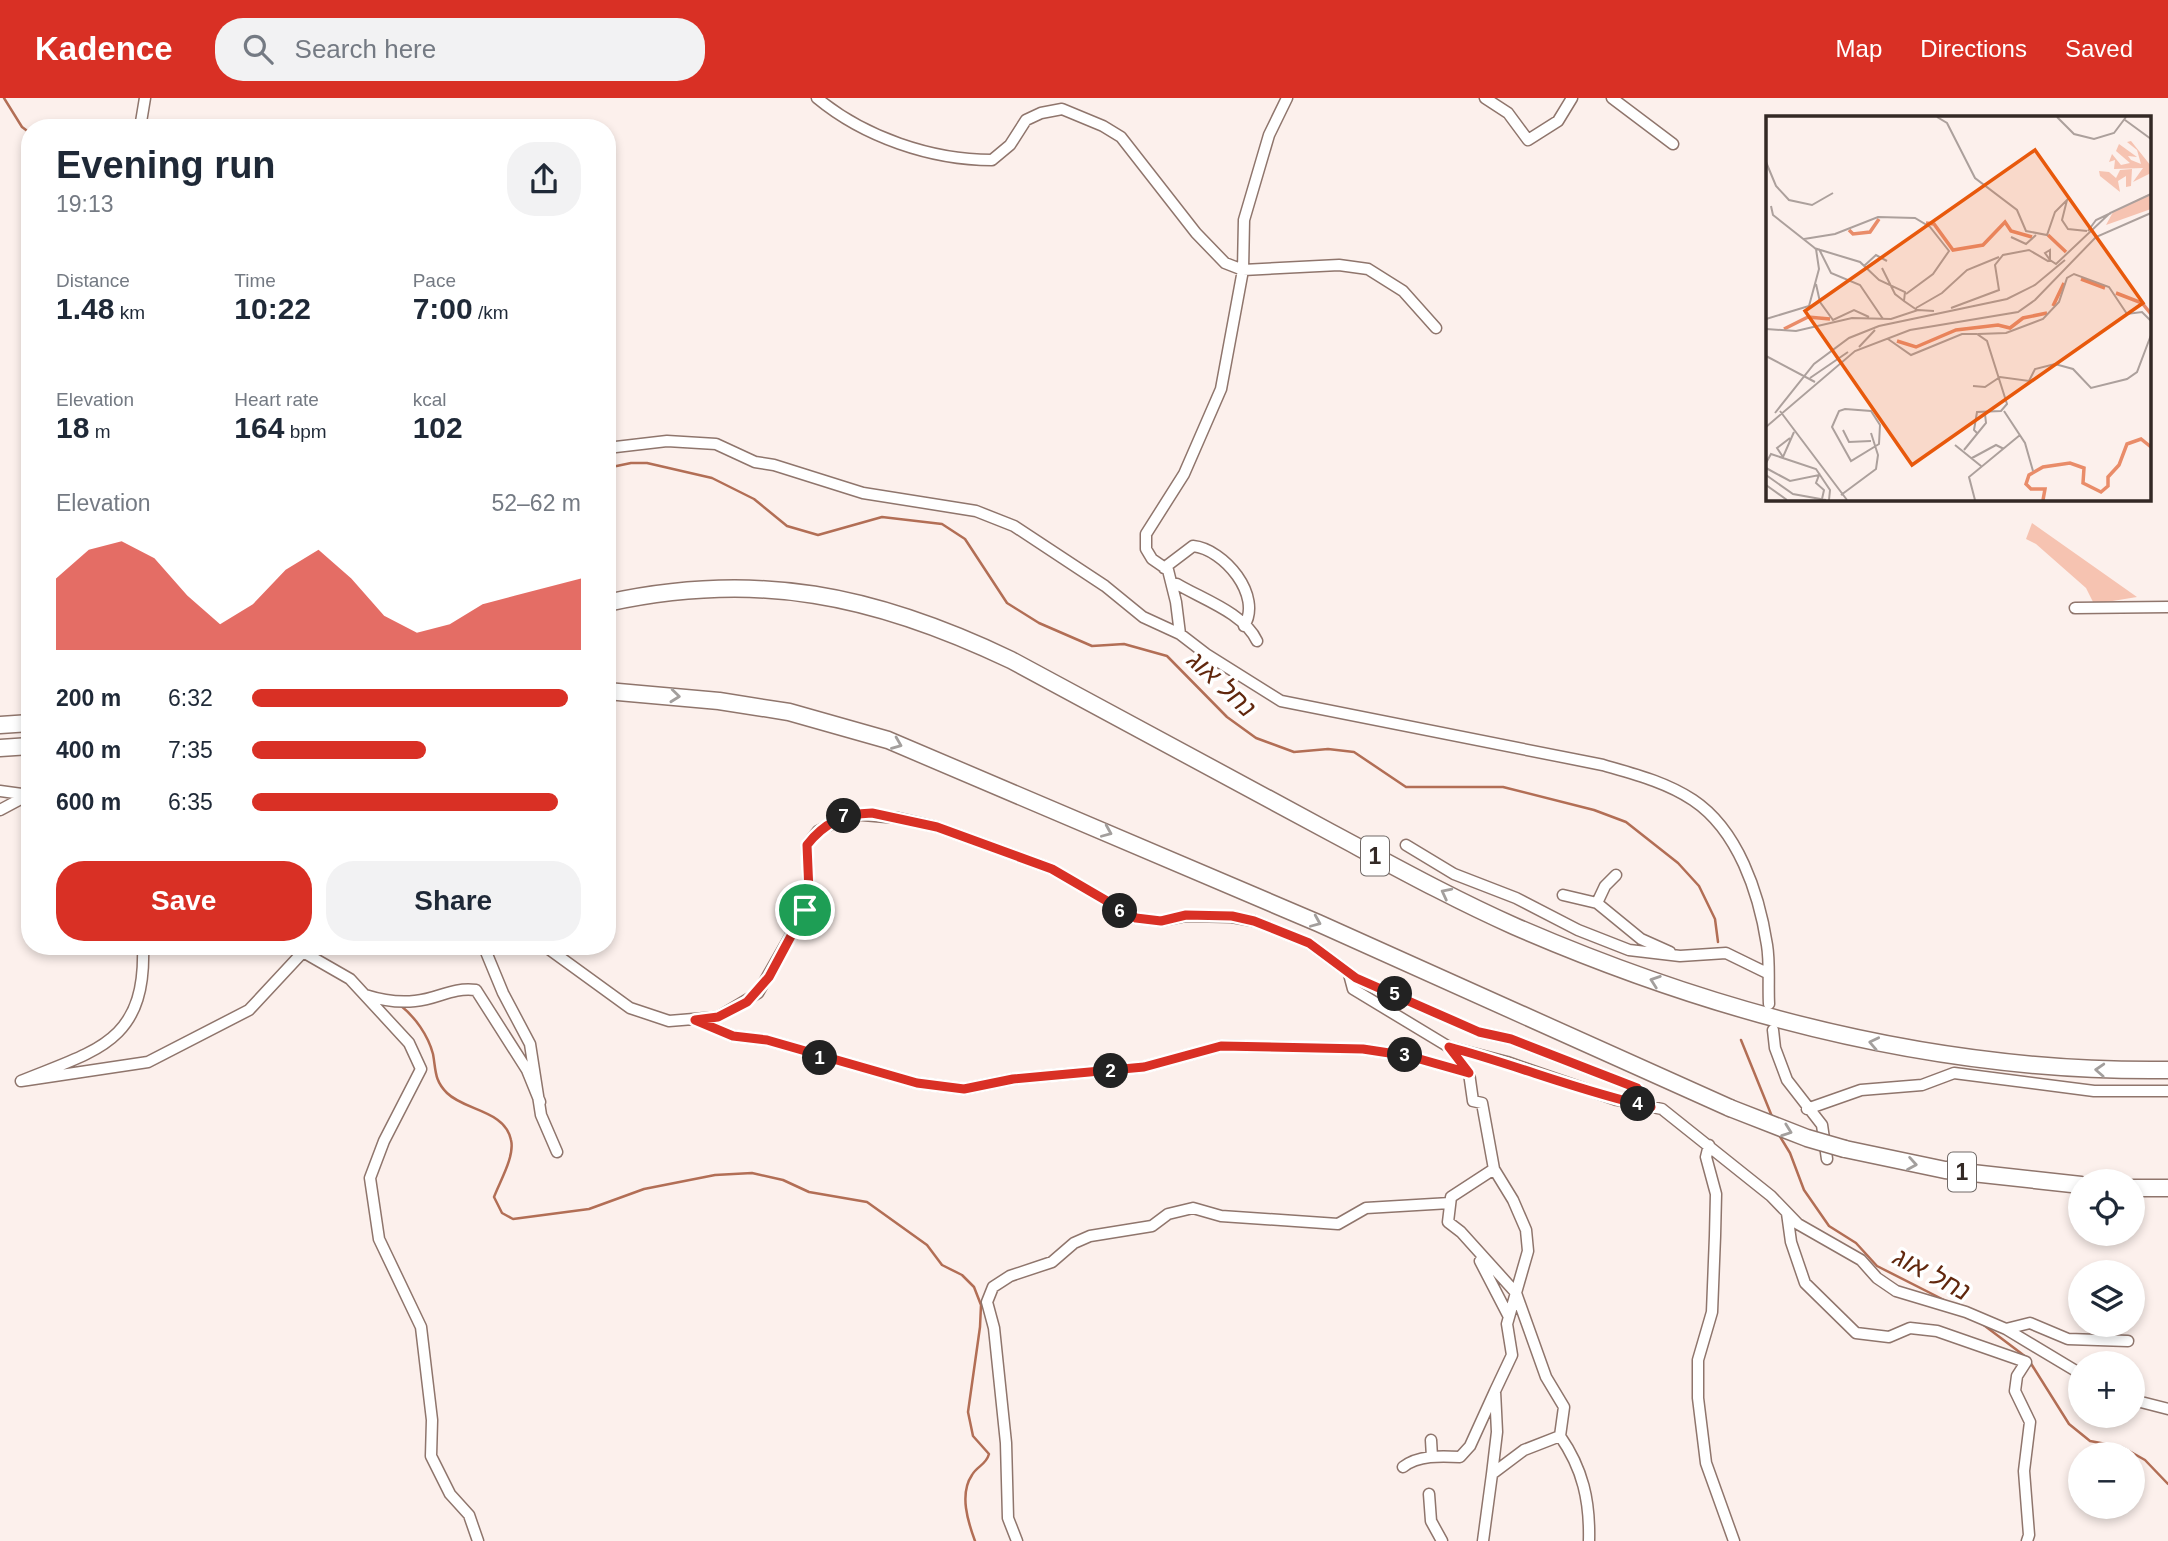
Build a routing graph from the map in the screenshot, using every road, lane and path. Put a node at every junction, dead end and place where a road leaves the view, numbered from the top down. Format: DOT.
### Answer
graph roads {
  1 [pos="145,98"];
  2 [pos="817,98"];
  3 [pos="1287,98"];
  4 [pos="1485,98"];
  5 [pos="1572,98"];
  6 [pos="1612,98"];
  7 [pos="142,119"];
  8 [pos="1673,144"];
  9 [pos="1242,270"];
  10 [pos="1436,328"];
  11 [pos="616,447"];
  12 [pos="1164,568"];
  13 [pos="1172,585"];
  14 [pos="616,601"];
  15 [pos="2168,607"];
  16 [pos="2075,608"];
  17 [pos="1244,626"];
  18 [pos="1180,634"];
  19 [pos="1257,641"];
  20 [pos="616,692"];
  21 [pos="21,724"];
  22 [pos="0,725"];
  23 [pos="21,747"];
  24 [pos="0,748"];
  25 [pos="0,791"];
  26 [pos="21,794"];
  27 [pos="21,799"];
  28 [pos="0,810"];
  29 [pos="1406,845"];
  30 [pos="1616,876"];
  31 [pos="1563,895"];
  32 [pos="1597,903"];
  33 [pos="143,955"];
  34 [pos="300,955"];
  35 [pos="308,955"];
  36 [pos="487,955"];
  37 [pos="557,955"];
  38 [pos="1680,956"];
  39 [pos="1767,973"];
  40 [pos="1349,974"];
  41 [pos="364,995"];
  42 [pos="1769,1004"];
  43 [pos="695,1020"];
  44 [pos="1773,1030"];
  45 [pos="1449,1047"];
  46 [pos="2168,1070"];
  47 [pos="1469,1073"];
  48 [pos="2168,1091"];
  49 [pos="540,1102"];
  50 [pos="1651,1107"];
  51 [pos="1808,1109"];
  52 [pos="1709,1145"];
  53 [pos="556,1152"];
  54 [pos="1827,1158"];
  55 [pos="1494,1169"];
  56 [pos="2068,1184"];
  57 [pos="2145,1188"];
  58 [pos="2168,1188"];
  59 [pos="1450,1203"];
  60 [pos="1787,1213"];
  61 [pos="1475,1249"];
  62 [pos="1516,1293"];
  63 [pos="1509,1317"];
  64 [pos="2006,1329"];
  65 [pos="2128,1342"];
  66 [pos="2068,1366"];
  67 [pos="1495,1391"];
  68 [pos="2145,1403"];
  69 [pos="2168,1409"];
  70 [pos="1560,1436"];
  71 [pos="1431,1440"];
  72 [pos="1432,1457"];
  73 [pos="1403,1467"];
  74 [pos="1492,1475"];
  75 [pos="1429,1494"];
  76 [pos="478,1541"];
  77 [pos="1017,1541"];
  78 [pos="1442,1541"];
  79 [pos="1483,1541"];
  80 [pos="1589,1541"];
  81 [pos="1734,1541"];
  82 [pos="2027,1541"];
  1 -- 7 [label="street"];
  2 -- 9 [label="street"];
  3 -- 9 [label="street"];
  4 -- 5 [label="street"];
  6 -- 8 [label="street"];
  9 -- 10 [label="street"];
  9 -- 12 [label="street"];
  11 -- 18 [label="street"];
  12 -- 13 [label="street"];
  12 -- 17 [label="street"];
  13 -- 17 [label="street"];
  13 -- 18 [label="street"];
  46 -- 14 [label="highway, 1, one-way"];
  15 -- 16 [label="street"];
  17 -- 19 [label="street"];
  18 -- 39 [label="street"];
  20 -- 56 [label="highway, 1, one-way, bridge"];
  21 -- 22 [label="highway"];
  23 -- 24 [label="highway"];
  25 -- 26 [label="street"];
  27 -- 28 [label="street"];
  29 -- 38 [label="street"];
  30 -- 32 [label="street"];
  31 -- 32 [label="street"];
  32 -- 38 [label="street"];
  33 -- 34 [label="street"];
  35 -- 41 [label="street"];
  36 -- 49 [label="street"];
  37 -- 43 [label="street"];
  38 -- 39 [label="street"];
  39 -- 42 [label="street"];
  40 -- 43 [label="street"];
  40 -- 45 [label="street"];
  40 -- 50 [label="street"];
  41 -- 49 [label="street"];
  41 -- 76 [label="street"];
  43 -- 47 [label="street"];
  44 -- 51 [label="street"];
  45 -- 47 [label="street"];
  45 -- 50 [label="street"];
  47 -- 55 [label="street"];
  48 -- 51 [label="street"];
  49 -- 53 [label="street"];
  50 -- 52 [label="street"];
  51 -- 54 [label="street"];
  52 -- 60 [label="street"];
  52 -- 81 [label="street"];
  55 -- 59 [label="street"];
  55 -- 62 [label="street"];
  57 -- 58 [label="highway"];
  59 -- 61 [label="street"];
  59 -- 77 [label="street"];
  60 -- 64 [label="street"];
  60 -- 82 [label="street"];
  61 -- 62 [label="street"];
  61 -- 63 [label="street"];
  62 -- 63 [label="street"];
  62 -- 70 [label="street"];
  63 -- 67 [label="street"];
  64 -- 65 [label="street"];
  64 -- 66 [label="street"];
  67 -- 72 [label="street"];
  67 -- 74 [label="street"];
  68 -- 69 [label="street"];
  70 -- 74 [label="street"];
  70 -- 80 [label="street"];
  71 -- 72 [label="street"];
  72 -- 73 [label="street"];
  74 -- 79 [label="street"];
  75 -- 78 [label="street"];
}
